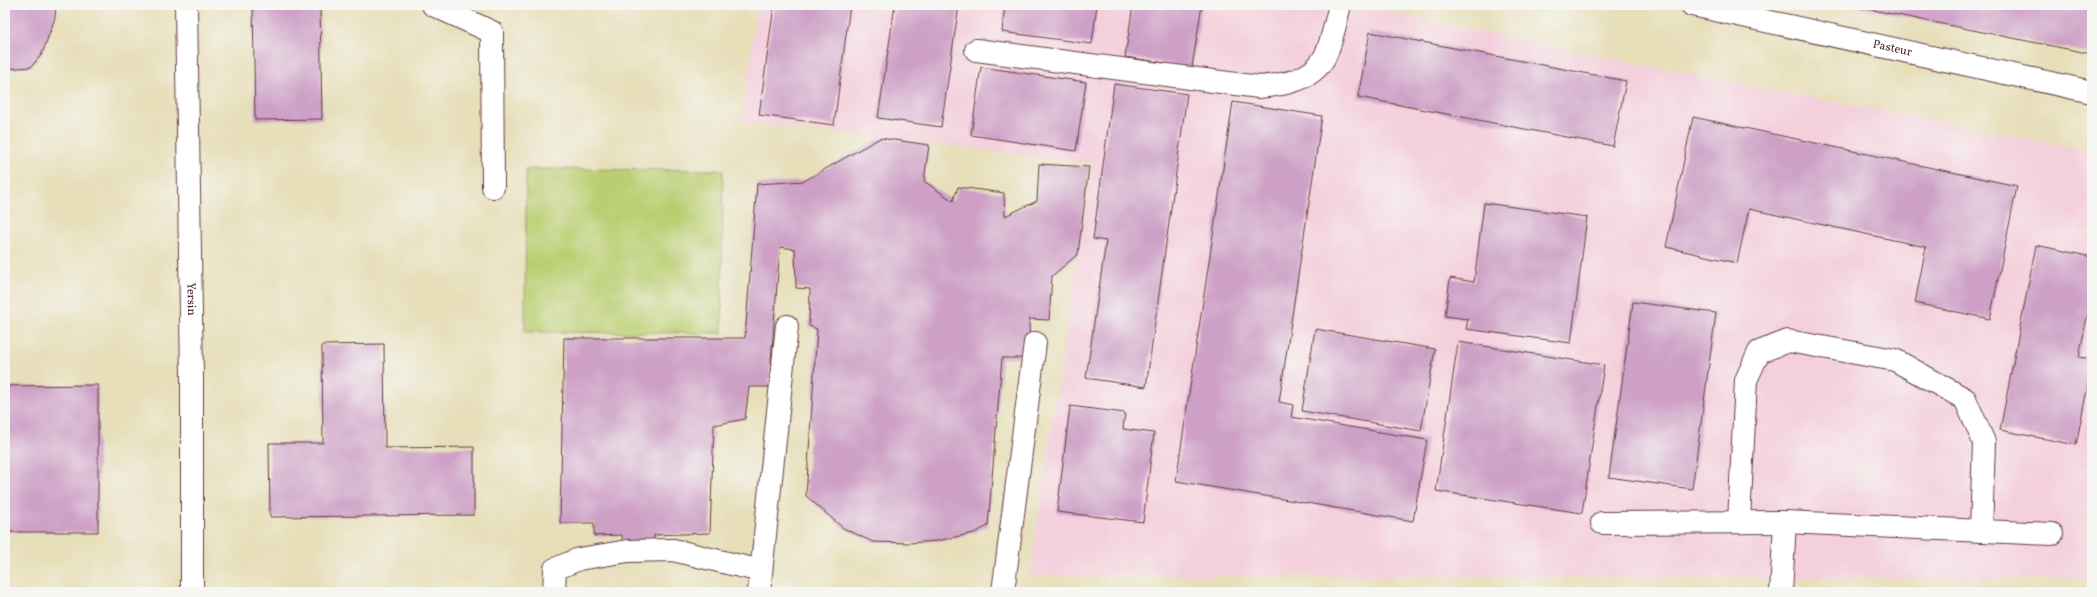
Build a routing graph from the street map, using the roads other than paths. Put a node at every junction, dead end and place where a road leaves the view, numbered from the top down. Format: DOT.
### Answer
graph roads {
  1 [pos="186,5"];
  2 [pos="434,5"];
  3 [pos="1340,5"];
  4 [pos="1695,5"];
  5 [pos="976,50"];
  6 [pos="2092,92"];
  7 [pos="493,187"];
  8 [pos="787,326"];
  9 [pos="1035,343"];
  10 [pos="1739,522"];
  11 [pos="1785,522"];
  12 [pos="1602,523"];
  13 [pos="1981,531"];
  14 [pos="2052,534"];
  15 [pos="760,581"];
  16 [pos="192,592"];
  17 [pos="554,592"];
  18 [pos="1003,592"];
  19 [pos="1782,592"];
  1 -- 16 [label="street, Yersin"];
  2 -- 7 [label="street"];
  3 -- 5 [label="street"];
  4 -- 6 [label="street, Pasteur"];
  8 -- 15 [label="street"];
  9 -- 18 [label="street"];
  10 -- 11 [label="street"];
  10 -- 12 [label="street"];
  10 -- 13 [label="street"];
  11 -- 13 [label="street"];
  11 -- 19 [label="street"];
  13 -- 14 [label="street"];
  15 -- 17 [label="street"];
}
